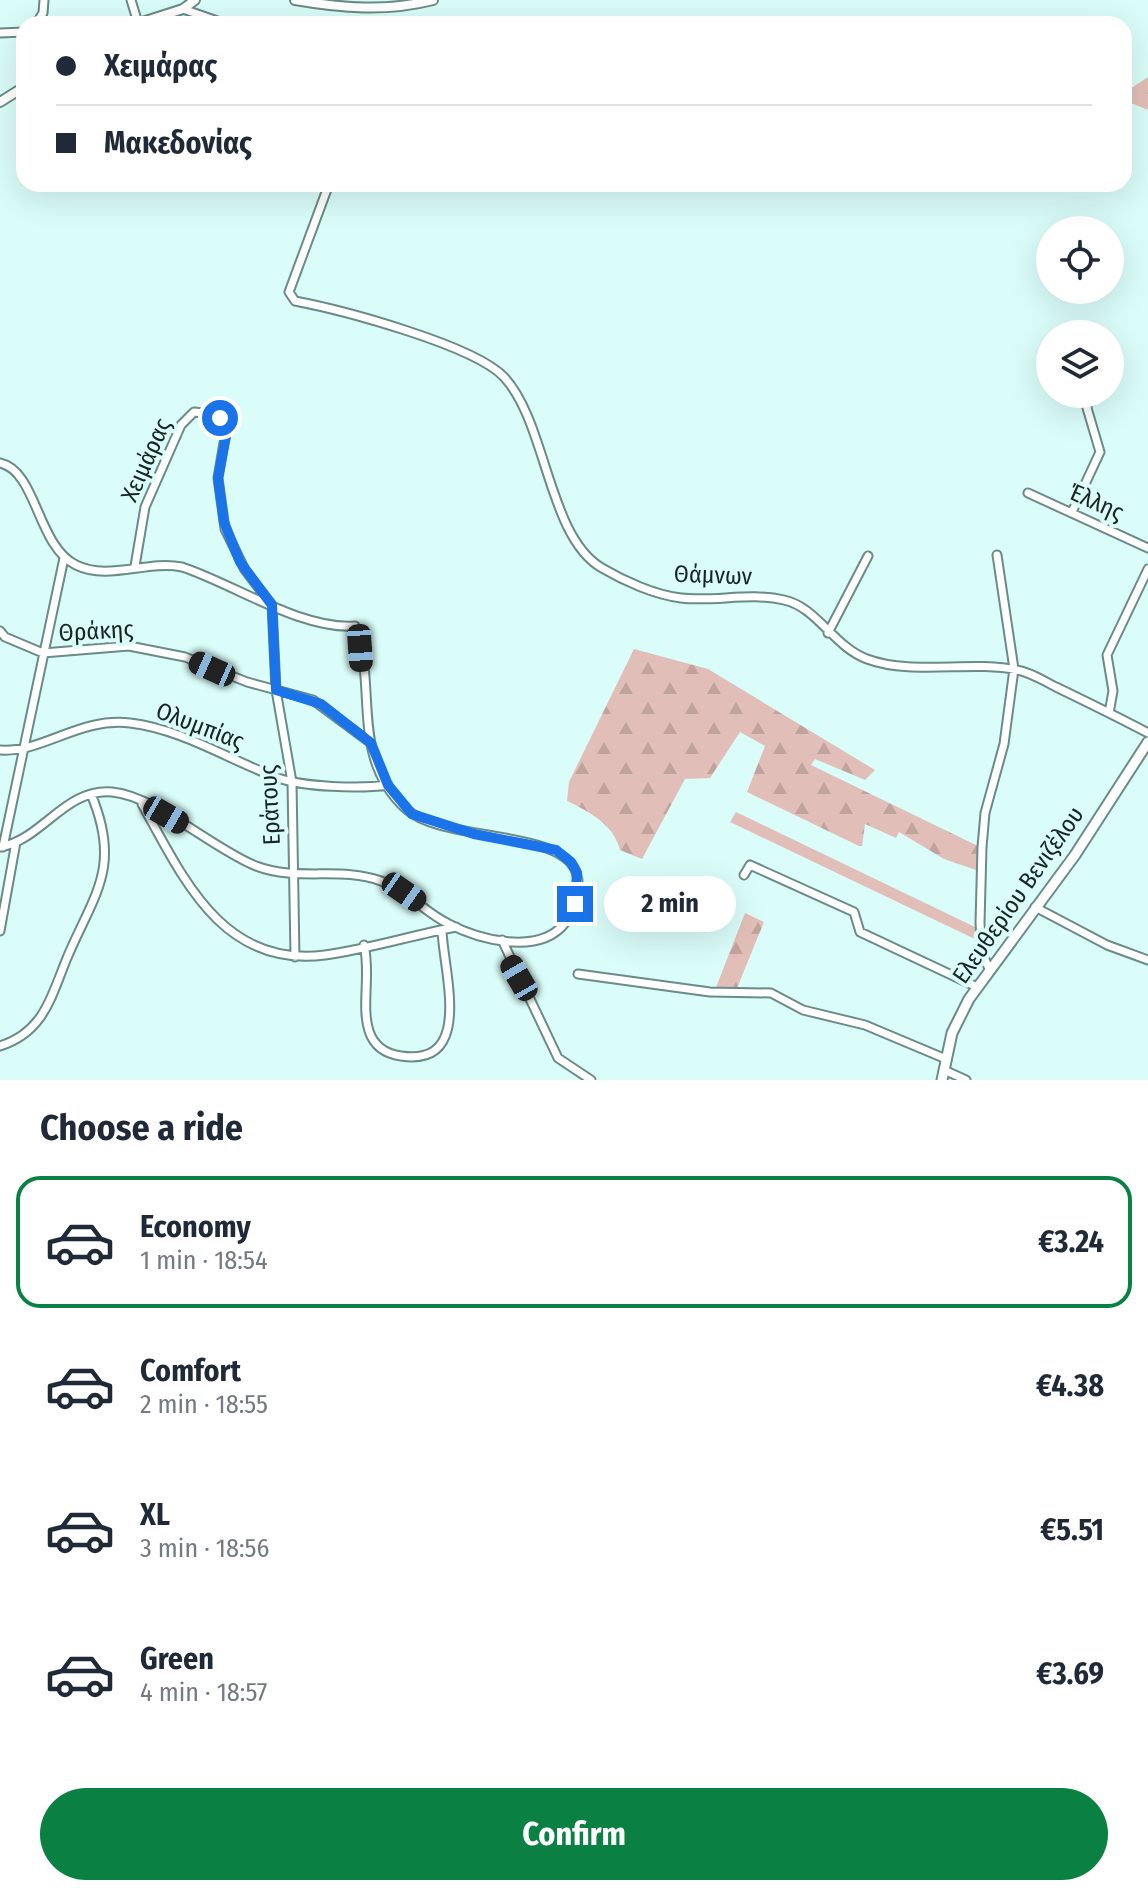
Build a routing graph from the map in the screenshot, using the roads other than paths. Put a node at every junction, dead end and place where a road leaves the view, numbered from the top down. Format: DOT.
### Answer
graph roads {
  1 [pos="195,0"];
  2 [pos="295,0"];
  3 [pos="433,0"];
  4 [pos="183,9"];
  5 [pos="162,16"];
  6 [pos="203,16"];
  7 [pos="326,192"];
  8 [pos="1087,408"];
  9 [pos="0,463"];
  10 [pos="1028,493"];
  11 [pos="1072,512"];
  12 [pos="1148,548"];
  13 [pos="997,555"];
  14 [pos="868,556"];
  15 [pos="64,558"];
  16 [pos="135,566"];
  17 [pos="1148,569"];
  18 [pos="272,605"];
  19 [pos="0,631"];
  20 [pos="828,633"];
  21 [pos="43,653"];
  22 [pos="1014,669"];
  23 [pos="276,690"];
  24 [pos="1109,713"];
  25 [pos="1148,733"];
  26 [pos="1148,742"];
  27 [pos="371,743"];
  28 [pos="21,749"];
  29 [pos="0,750"];
  30 [pos="292,782"];
  31 [pos="388,785"];
  32 [pos="91,794"];
  33 [pos="141,802"];
  34 [pos="16,842"];
  35 [pos="2,847"];
  36 [pos="744,875"];
  37 [pos="294,876"];
  38 [pos="1035,907"];
  39 [pos="457,927"];
  40 [pos="442,930"];
  41 [pos="0,931"];
  42 [pos="502,940"];
  43 [pos="364,945"];
  44 [pos="295,957"];
  45 [pos="1148,960"];
  46 [pos="989,969"];
  47 [pos="578,974"];
  48 [pos="977,987"];
  49 [pos="0,1046"];
  50 [pos="946,1059"];
  51 [pos="943,1075"];
  52 [pos="591,1080"];
  53 [pos="966,1080"];
  1 -- 4 [label="street"];
  2 -- 3 [label="street"];
  4 -- 5 [label="street"];
  4 -- 6 [label="street"];
  7 -- 20 [label="street, Θάμνων"];
  8 -- 11 [label="street"];
  9 -- 15 [label="street"];
  10 -- 11 [label="street, Έλλης"];
  11 -- 12 [label="street, Έλλης"];
  13 -- 22 [label="street"];
  14 -- 20 [label="street"];
  15 -- 16 [label="street"];
  15 -- 21 [label="street"];
  16 -- 18 [label="street"];
  16 -- 18 [label="street, Χειμάρας"];
  17 -- 24 [label="street"];
  18 -- 23 [label="street, Εράτους"];
  18 -- 27 [label="street"];
  19 -- 21 [label="street, Θράκης"];
  20 -- 22 [label="street, Θάμνων"];
  21 -- 23 [label="street, Θράκης"];
  21 -- 28 [label="street"];
  22 -- 24 [label="street, Θάμνων"];
  22 -- 46 [label="street"];
  23 -- 27 [label="street, Θράκης"];
  23 -- 30 [label="street, Εράτους"];
  24 -- 25 [label="street, Θάμνων"];
  26 -- 38 [label="main road, Ελευθερίου Βενιζέλου"];
  27 -- 31 [label="street"];
  28 -- 29 [label="street, Ολυμπίας"];
  28 -- 30 [label="street, Ολυμπίας"];
  28 -- 35 [label="street"];
  30 -- 31 [label="street, Ολυμπίας"];
  30 -- 37 [label="street, Εράτους"];
  31 -- 42 [label="street"];
  32 -- 33 [label="street"];
  32 -- 34 [label="street"];
  32 -- 49 [label="street"];
  33 -- 37 [label="street"];
  33 -- 44 [label="street"];
  34 -- 35 [label="street"];
  34 -- 41 [label="street"];
  36 -- 48 [label="street"];
  37 -- 39 [label="street"];
  37 -- 44 [label="street, Εράτους"];
  38 -- 45 [label="street"];
  38 -- 46 [label="main road, Ελευθερίου Βενιζέλου"];
  39 -- 40 [label="street"];
  39 -- 42 [label="street"];
  40 -- 43 [label="street"];
  40 -- 43 [label="street"];
  42 -- 52 [label="street"];
  43 -- 44 [label="street"];
  46 -- 48 [label="main road, Ελευθερίου Βενιζέλου"];
  47 -- 50 [label="street"];
  48 -- 50 [label="main road, Ελευθερίου Βενιζέλου"];
  50 -- 51 [label="main road, Ελευθερίου Βενιζέλου"];
  51 -- 53 [label="street"];
}
